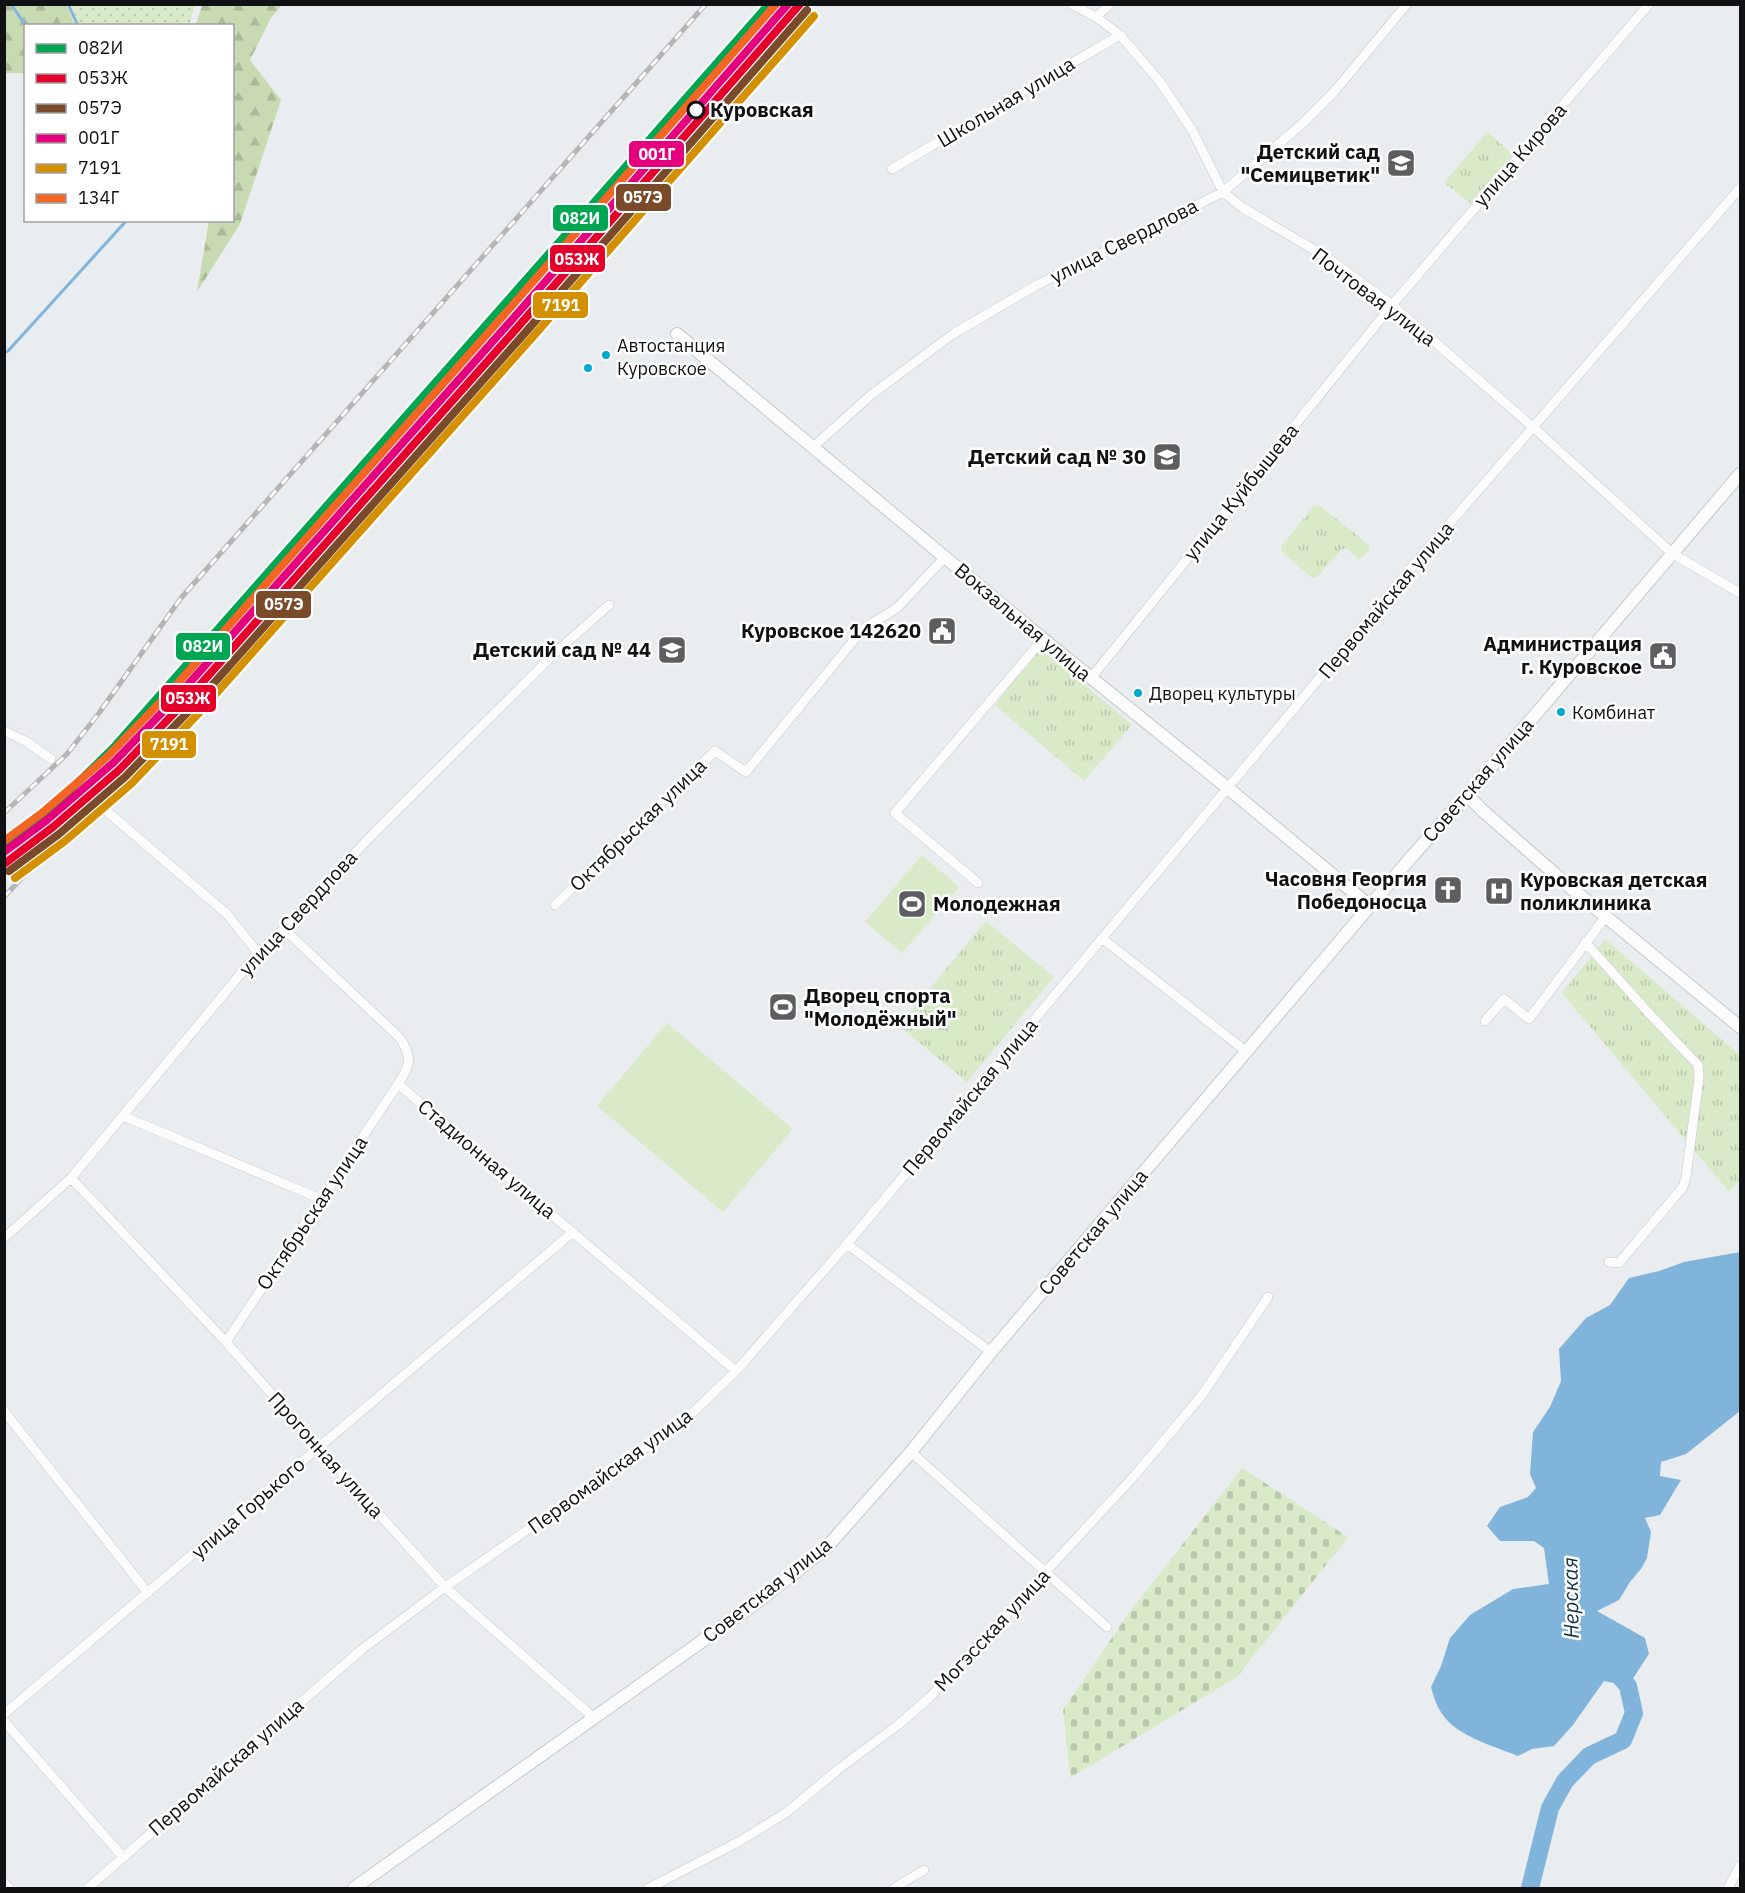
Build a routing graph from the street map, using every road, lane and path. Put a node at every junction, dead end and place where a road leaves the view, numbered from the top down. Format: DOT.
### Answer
graph roads {
  1 [pos="1071,4"];
  2 [pos="1110,4"];
  3 [pos="1407,4"];
  4 [pos="1649,4"];
  5 [pos="1096,17"];
  6 [pos="1120,35"];
  7 [pos="892,169"];
  8 [pos="1740,188"];
  9 [pos="1223,192"];
  10 [pos="1392,305"];
  11 [pos="677,334"];
  12 [pos="1534,428"];
  13 [pos="813,447"];
  14 [pos="1740,474"];
  15 [pos="1673,555"];
  16 [pos="945,557"];
  17 [pos="1740,593"];
  18 [pos="609,604"];
  19 [pos="1043,639"];
  20 [pos="1090,678"];
  21 [pos="4,730"];
  22 [pos="51,759"];
  23 [pos="1229,789"];
  24 [pos="1467,795"];
  25 [pos="103,808"];
  26 [pos="978,883"];
  27 [pos="555,905"];
  28 [pos="1370,906"];
  29 [pos="1606,916"];
  30 [pos="284,929"];
  31 [pos="1103,939"];
  32 [pos="1585,942"];
  33 [pos="258,953"];
  34 [pos="1485,1021"];
  35 [pos="1740,1027"];
  36 [pos="1247,1052"];
  37 [pos="398,1084"];
  38 [pos="123,1116"];
  39 [pos="71,1178"];
  40 [pos="321,1199"];
  41 [pos="573,1232"];
  42 [pos="4,1238"];
  43 [pos="847,1244"];
  44 [pos="1609,1262"];
  45 [pos="1268,1297"];
  46 [pos="226,1342"];
  47 [pos="991,1352"];
  48 [pos="736,1371"];
  49 [pos="4,1411"];
  50 [pos="318,1447"];
  51 [pos="911,1452"];
  52 [pos="1046,1572"];
  53 [pos="445,1587"];
  54 [pos="148,1593"];
  55 [pos="1107,1627"];
  56 [pos="4,1714"];
  57 [pos="594,1718"];
  58 [pos="4,1720"];
  59 [pos="123,1857"];
  60 [pos="1740,1866"];
  61 [pos="924,1870"];
  62 [pos="4,1883"];
  63 [pos="9,1888"];
  64 [pos="88,1888"];
  65 [pos="354,1888"];
  66 [pos="649,1888"];
  67 [pos="894,1888"];
  68 [pos="1728,1888"];
  1 -- 5 [label="street, Почтовая улица"];
  2 -- 5 [label="street"];
  3 -- 9 [label="street, улица Свердлова"];
  4 -- 10 [label="street, улица Кирова"];
  5 -- 6 [label="street, Почтовая улица"];
  6 -- 7 [label="street, Школьная улица"];
  6 -- 9 [label="street, Почтовая улица"];
  8 -- 12 [label="street, Первомайская улица"];
  9 -- 10 [label="street, Почтовая улица"];
  9 -- 13 [label="street, улица Свердлова"];
  10 -- 12 [label="street, Почтовая улица"];
  10 -- 20 [label="street, улица Куйбышева"];
  11 -- 13 [label="street, Вокзальная улица"];
  12 -- 15 [label="street, Почтовая улица"];
  12 -- 23 [label="street, Первомайская улица"];
  13 -- 16 [label="street, Вокзальная улица"];
  14 -- 15 [label="street, Советская улица"];
  15 -- 17 [label="street, Почтовая улица"];
  15 -- 24 [label="street, Советская улица"];
  16 -- 19 [label="street, Вокзальная улица"];
  16 -- 27 [label="street, Октябрьская улица"];
  18 -- 30 [label="street, улица Свердлова"];
  19 -- 20 [label="street, Вокзальная улица"];
  19 -- 26 [label="street"];
  20 -- 23 [label="street, Вокзальная улица"];
  21 -- 22 [label="street"];
  23 -- 28 [label="street, Вокзальная улица"];
  23 -- 31 [label="street, Первомайская улица"];
  24 -- 28 [label="street, Советская улица"];
  24 -- 29 [label="street"];
  25 -- 33 [label="street"];
  28 -- 36 [label="street, Советская улица"];
  29 -- 32 [label="street"];
  29 -- 35 [label="street"];
  30 -- 33 [label="street, улица Свердлова"];
  30 -- 37 [label="street"];
  31 -- 36 [label="street"];
  31 -- 43 [label="street, Первомайская улица"];
  32 -- 34 [label="street"];
  32 -- 44 [label="street"];
  33 -- 38 [label="street, улица Свердлова"];
  36 -- 47 [label="street, Советская улица"];
  37 -- 40 [label="street, Октябрьская улица"];
  37 -- 41 [label="street, Стадионная улица"];
  38 -- 39 [label="street, улица Свердлова"];
  38 -- 40 [label="street"];
  39 -- 42 [label="street, улица Свердлова"];
  39 -- 46 [label="street, Прогонная улица"];
  40 -- 46 [label="street, Октябрьская улица"];
  41 -- 48 [label="street, Стадионная улица"];
  41 -- 50 [label="street, улица Горького"];
  43 -- 47 [label="street"];
  43 -- 48 [label="street, Первомайская улица"];
  45 -- 52 [label="street, Могэсская улица"];
  46 -- 50 [label="street, Прогонная улица"];
  47 -- 51 [label="street, Советская улица"];
  48 -- 53 [label="street, Первомайская улица"];
  49 -- 54 [label="street"];
  50 -- 53 [label="street, Прогонная улица"];
  50 -- 54 [label="street, улица Горького"];
  51 -- 52 [label="street"];
  51 -- 57 [label="street, Советская улица"];
  52 -- 55 [label="street"];
  52 -- 66 [label="street, Могэсская улица"];
  53 -- 57 [label="street, Прогонная улица"];
  53 -- 59 [label="street, Первомайская улица"];
  54 -- 56 [label="street, улица Горького"];
  57 -- 65 [label="street, Советская улица"];
  58 -- 59 [label="street"];
  59 -- 64 [label="street, Первомайская улица"];
  60 -- 68 [label="street"];
  61 -- 67 [label="street"];
  62 -- 63 [label="street"];
}
